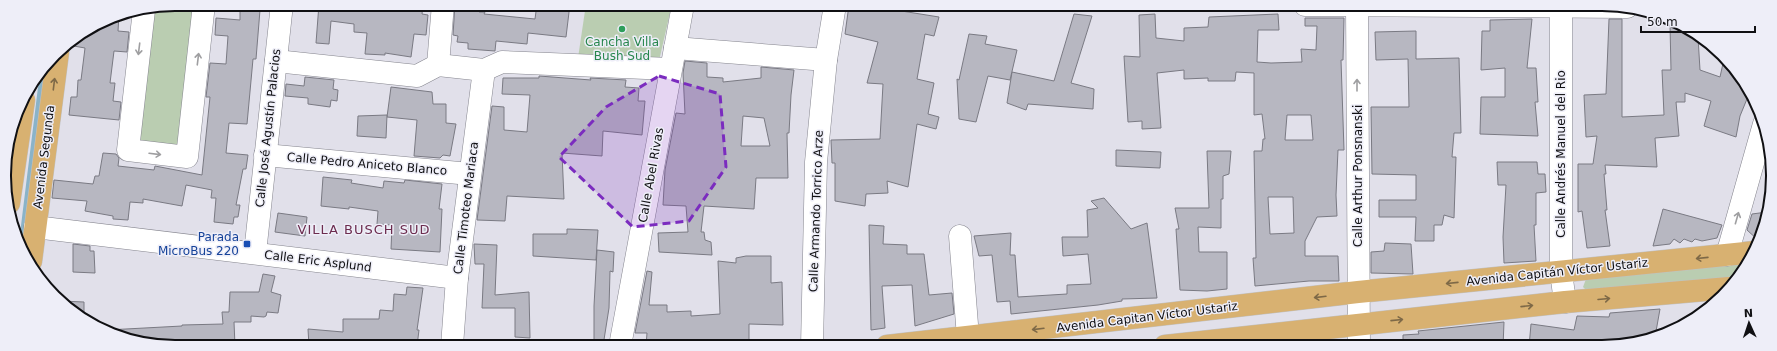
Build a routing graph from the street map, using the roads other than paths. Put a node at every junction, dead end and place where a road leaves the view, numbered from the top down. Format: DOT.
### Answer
graph roads {
  1 [pos="203,11"];
  2 [pos="281,11"];
  3 [pos="442,11"];
  4 [pos="682,11"];
  5 [pos="835,11"];
  6 [pos="1357,11"];
  7 [pos="1561,11"];
  8 [pos="144,14"];
  9 [pos="675,48"];
  10 [pos="826,60"];
  11 [pos="276,61"];
  12 [pos="57,62"];
  13 [pos="438,65"];
  14 [pos="484,70"];
  15 [pos="670,70"];
  16 [pos="21,120"];
  17 [pos="1761,136"];
  18 [pos="264,155"];
  19 [pos="470,174"];
  20 [pos="12,192"];
  21 [pos="35,227"];
  22 [pos="960,236"];
  23 [pos="255,253"];
  24 [pos="1747,253"];
  25 [pos="32,255"];
  26 [pos="1727,255"];
  27 [pos="1561,272"];
  28 [pos="457,278"];
  29 [pos="1721,289"];
  30 [pos="1358,292"];
  31 [pos="1565,302"];
  32 [pos="1359,324"];
  33 [pos="968,337"];
  34 [pos="452,340"];
  35 [pos="621,340"];
  36 [pos="812,340"];
  37 [pos="941,340"];
  38 [pos="1218,340"];
  39 [pos="1359,340"];
  8 -- 1 [label="street, one-way"];
  2 -- 11 [label="street, Calle José Agustín Palacios"];
  3 -- 13 [label="street"];
  4 -- 9 [label="street, Calle Abel Rivas"];
  5 -- 10 [label="street, Calle Armando Torrico Arze"];
  30 -- 6 [label="street, Calle Arthur Ponsnanski, one-way"];
  7 -- 27 [label="street, Calle Andrés Manuel del Rio"];
  9 -- 10 [label="street"];
  9 -- 15 [label="street, Calle Abel Rivas"];
  10 -- 36 [label="street, Calle Armando Torrico Arze"];
  11 -- 13 [label="street"];
  11 -- 18 [label="street, Calle José Agustín Palacios"];
  21 -- 12 [label="main road, Avenida Segunda, one-way"];
  13 -- 14 [label="street"];
  14 -- 15 [label="street"];
  14 -- 19 [label="street, Calle Timoteo Mariaca"];
  15 -- 35 [label="street, Calle Abel Rivas"];
  16 -- 20 [label="main road"];
  26 -- 17 [label="street, one-way"];
  18 -- 19 [label="street, Calle Pedro Aniceto Blanco"];
  18 -- 23 [label="street, Calle José Agustín Palacios"];
  19 -- 28 [label="street, Calle Timoteo Mariaca"];
  21 -- 23 [label="street, Calle Eric Asplund"];
  21 -- 25 [label="main road, Avenida Segunda"];
  22 -- 33 [label="street"];
  23 -- 28 [label="street, Calle Eric Asplund"];
  24 -- 26 [label="main road, Avenida Capitán Víctor Ustariz"];
  26 -- 27 [label="main road, Avenida Capitán Víctor Ustariz, one-way"];
  27 -- 30 [label="main road, Avenida Capitán Víctor Ustariz, one-way"];
  27 -- 31 [label="street, Calle Andrés Manuel del Rio"];
  28 -- 34 [label="street, Calle Timoteo Mariaca"];
  31 -- 29 [label="main road, one-way"];
  30 -- 32 [label="street, Calle Arthur Ponsnanski"];
  30 -- 33 [label="main road, Avenida Capitan Víctor Ustariz, one-way"];
  32 -- 31 [label="main road, one-way"];
  32 -- 38 [label="main road"];
  32 -- 39 [label="street, Calle Arthur Ponsnanski"];
  33 -- 37 [label="main road, Avenida Capitan Víctor Ustariz"];
}
